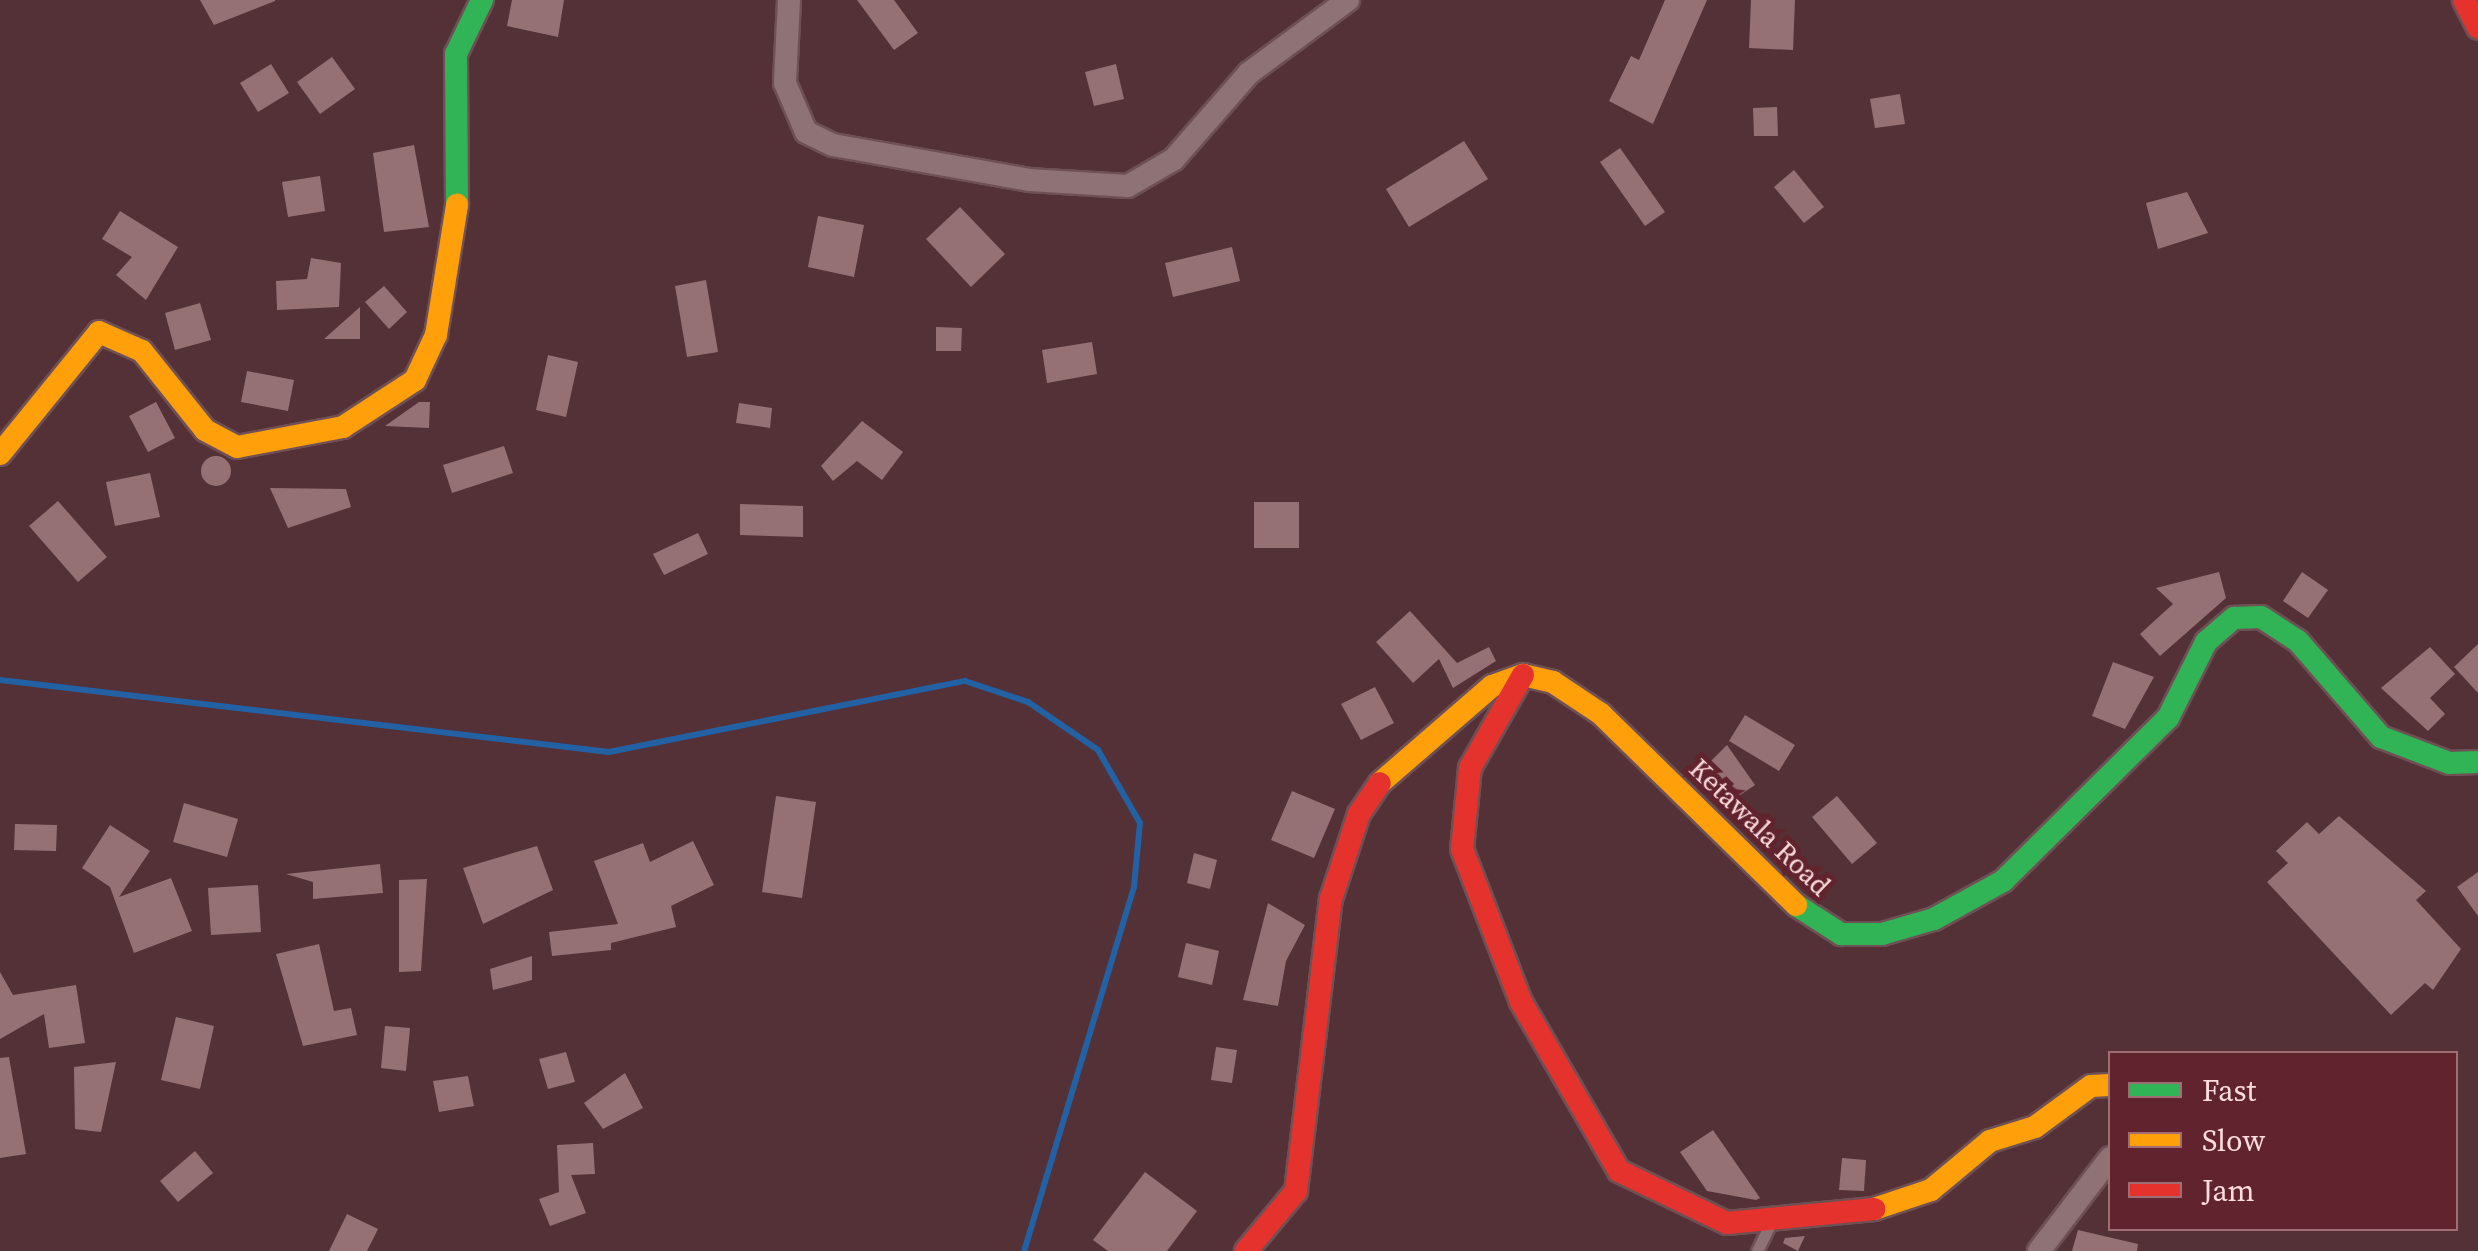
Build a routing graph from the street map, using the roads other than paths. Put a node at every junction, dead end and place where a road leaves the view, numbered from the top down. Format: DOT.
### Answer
graph roads {
  1 [pos="482,0"];
  2 [pos="789,0"];
  3 [pos="1348,0"];
  4 [pos="2464,0"];
  5 [pos="2478,28"];
  6 [pos="0,454"];
  7 [pos="1523,676"];
  8 [pos="2478,762"];
  9 [pos="2108,1085"];
  10 [pos="2108,1161"];
  11 [pos="1772,1220"];
  12 [pos="1246,1251"];
  13 [pos="1757,1251"];
  14 [pos="2039,1251"];
  1 -- 6 [label="street"];
  2 -- 3 [label="street"];
  4 -- 5 [label="street"];
  7 -- 8 [label="street, Ketawala Road"];
  7 -- 11 [label="street"];
  7 -- 12 [label="street"];
  9 -- 11 [label="street"];
  10 -- 14 [label="street"];
  11 -- 13 [label="lane"];
}
